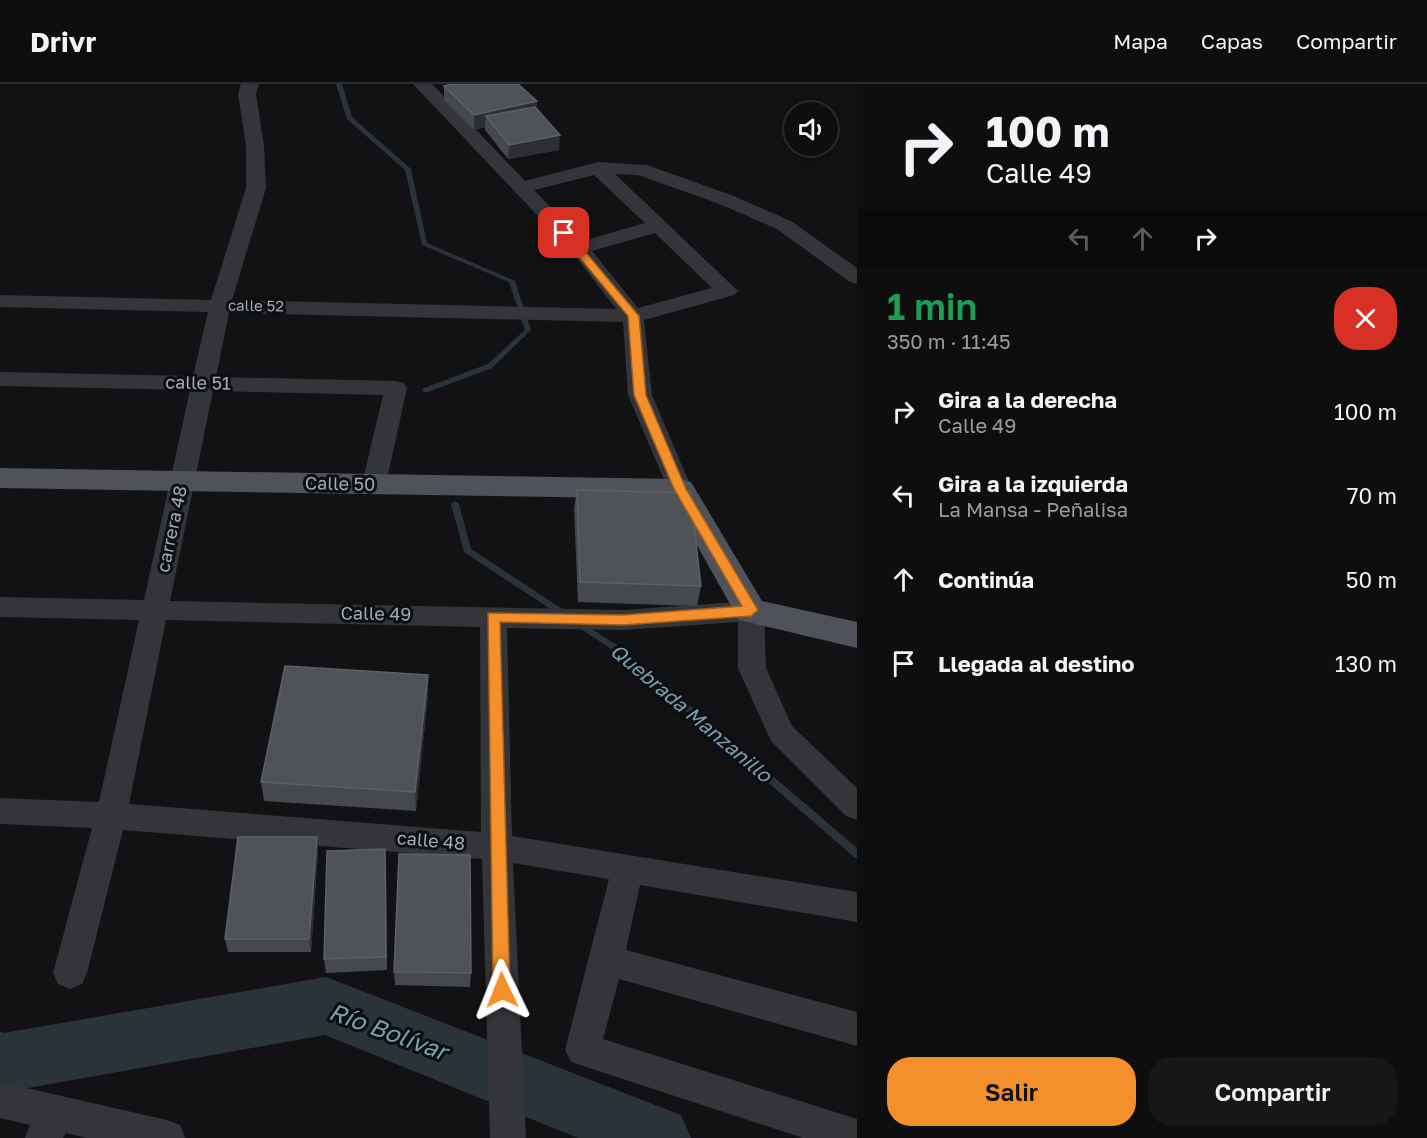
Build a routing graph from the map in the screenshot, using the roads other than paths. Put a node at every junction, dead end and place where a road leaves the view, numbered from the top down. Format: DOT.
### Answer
graph roads {
  1 [pos="250,84"];
  2 [pos="422,84"];
  3 [pos="598,168"];
  4 [pos="520,188"];
  5 [pos="658,226"];
  6 [pos="579,248"];
  7 [pos="857,278"];
  8 [pos="0,301"];
  9 [pos="220,305"];
  10 [pos="633,316"];
  11 [pos="0,379"];
  12 [pos="204,383"];
  13 [pos="0,478"];
  14 [pos="182,481"];
  15 [pos="374,484"];
  16 [pos="680,489"];
  17 [pos="0,607"];
  18 [pos="155,609"];
  19 [pos="751,610"];
  20 [pos="493,617"];
  21 [pos="857,635"];
  22 [pos="857,807"];
  23 [pos="0,811"];
  24 [pos="111,816"];
  25 [pos="497,847"];
  26 [pos="627,869"];
  27 [pos="857,908"];
  28 [pos="607,960"];
  29 [pos="70,973"];
  30 [pos="857,1029"];
  31 [pos="0,1100"];
  32 [pos="50,1125"];
  33 [pos="507,1137"];
  34 [pos="857,1137"];
  35 [pos="167,1138"];
  1 -- 9 [label="street, carrera 48"];
  2 -- 4 [label="street"];
  3 -- 4 [label="street"];
  3 -- 5 [label="street"];
  3 -- 7 [label="street"];
  4 -- 6 [label="street"];
  5 -- 6 [label="street"];
  5 -- 10 [label="street, calle 52"];
  6 -- 10 [label="street"];
  8 -- 9 [label="street, calle 52"];
  9 -- 10 [label="street, calle 52"];
  9 -- 12 [label="street, carrera 48"];
  10 -- 16 [label="street"];
  11 -- 12 [label="street, calle 51"];
  12 -- 14 [label="street, carrera 48"];
  12 -- 15 [label="street, calle 51"];
  13 -- 14 [label="main road, Calle 50"];
  14 -- 15 [label="main road, Calle 50"];
  14 -- 18 [label="street, carrera 48"];
  15 -- 16 [label="main road, Calle 50"];
  16 -- 19 [label="main road"];
  17 -- 18 [label="street, Calle 49"];
  18 -- 20 [label="street, Calle 49"];
  18 -- 24 [label="street, carrera 48"];
  19 -- 20 [label="street, Calle 49"];
  19 -- 21 [label="main road"];
  19 -- 22 [label="street"];
  20 -- 25 [label="street"];
  23 -- 24 [label="street, calle 48"];
  24 -- 25 [label="street, calle 48"];
  24 -- 29 [label="street, carrera 48"];
  25 -- 26 [label="street, calle 48"];
  25 -- 33 [label="street"];
  26 -- 27 [label="street, calle 48"];
  26 -- 28 [label="street"];
  28 -- 30 [label="street"];
  28 -- 34 [label="street"];
  31 -- 32 [label="street"];
  32 -- 35 [label="street"];
}
